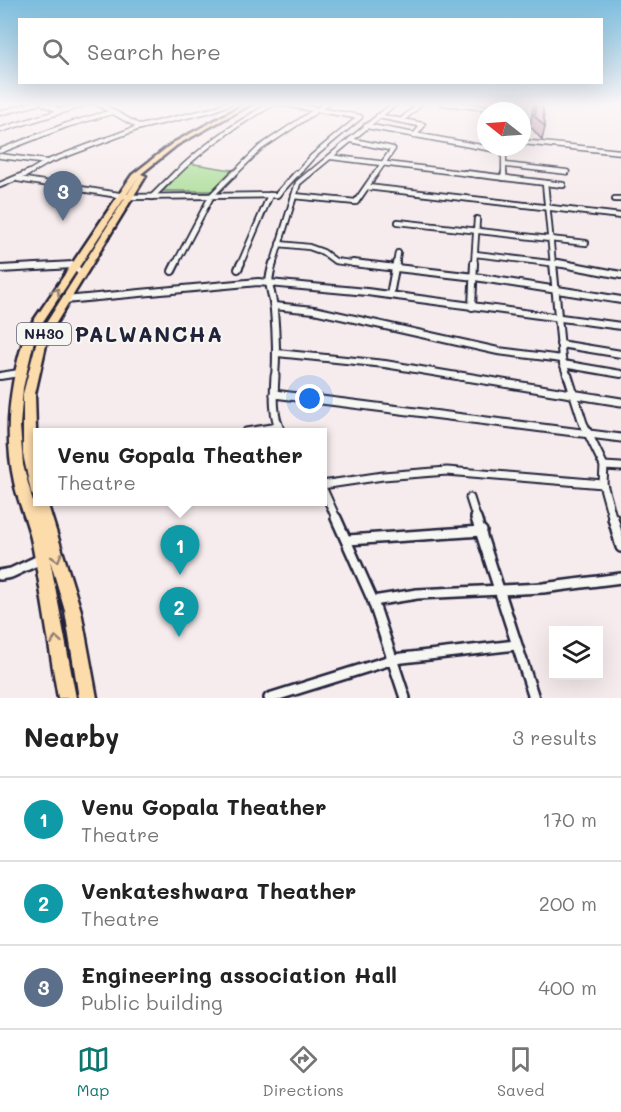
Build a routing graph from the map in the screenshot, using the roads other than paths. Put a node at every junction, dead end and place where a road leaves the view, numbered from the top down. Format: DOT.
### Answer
graph roads {
  1 [pos="40,136"];
  2 [pos="117,136"];
  3 [pos="194,136"];
  4 [pos="201,136"];
  5 [pos="220,136"];
  6 [pos="279,136"];
  7 [pos="338,136"];
  8 [pos="355,136"];
  9 [pos="414,136"];
  10 [pos="350,140"];
  11 [pos="531,143"];
  12 [pos="477,145"];
  13 [pos="0,151"];
  14 [pos="621,152"];
  15 [pos="0,156"];
  16 [pos="504,156"];
  17 [pos="330,157"];
  18 [pos="47,162"];
  19 [pos="382,163"];
  20 [pos="506,165"];
  21 [pos="567,172"];
  22 [pos="504,178"];
  23 [pos="18,179"];
  24 [pos="545,183"];
  25 [pos="563,185"];
  26 [pos="0,187"];
  27 [pos="367,187"];
  28 [pos="212,195"];
  29 [pos="270,195"];
  30 [pos="126,196"];
  31 [pos="294,196"];
  32 [pos="152,197"];
  33 [pos="615,199"];
  34 [pos="621,199"];
  35 [pos="546,208"];
  36 [pos="621,216"];
  37 [pos="477,219"];
  38 [pos="398,222"];
  39 [pos="476,232"];
  40 [pos="550,239"];
  41 [pos="586,243"];
  42 [pos="279,244"];
  43 [pos="398,254"];
  44 [pos="475,254"];
  45 [pos="552,262"];
  46 [pos="396,268"];
  47 [pos="0,269"];
  48 [pos="77,269"];
  49 [pos="238,269"];
  50 [pos="171,271"];
  51 [pos="621,274"];
  52 [pos="475,277"];
  53 [pos="267,282"];
  54 [pos="554,289"];
  55 [pos="390,295"];
  56 [pos="65,300"];
  57 [pos="621,300"];
  58 [pos="274,306"];
  59 [pos="472,307"];
  60 [pos="557,316"];
  61 [pos="621,326"];
  62 [pos="560,344"];
  63 [pos="277,353"];
  64 [pos="621,354"];
  65 [pos="562,361"];
  66 [pos="19,373"];
  67 [pos="621,374"];
  68 [pos="0,376"];
  69 [pos="31,385"];
  70 [pos="274,394"];
  71 [pos="572,394"];
  72 [pos="621,402"];
  73 [pos="280,428"];
  74 [pos="589,436"];
  75 [pos="621,438"];
  76 [pos="33,461"];
  77 [pos="603,466"];
  78 [pos="621,467"];
  79 [pos="603,484"];
  80 [pos="327,485"];
  81 [pos="327,496"];
  82 [pos="470,498"];
  83 [pos="42,506"];
  84 [pos="618,519"];
  85 [pos="482,531"];
  86 [pos="348,540"];
  87 [pos="621,548"];
  88 [pos="42,559"];
  89 [pos="0,575"];
  90 [pos="621,578"];
  91 [pos="500,589"];
  92 [pos="373,601"];
  93 [pos="516,645"];
  94 [pos="394,659"];
  95 [pos="67,698"];
  96 [pos="88,698"];
  97 [pos="269,698"];
  98 [pos="405,698"];
  99 [pos="534,698"];
  1 -- 13 [label="street"];
  2 -- 18 [label="street"];
  3 -- 30 [label="highway, NH30"];
  4 -- 30 [label="highway, NH30"];
  5 -- 32 [label="street"];
  6 -- 28 [label="street"];
  7 -- 29 [label="street"];
  8 -- 10 [label="street"];
  9 -- 12 [label="street"];
  10 -- 17 [label="street"];
  10 -- 19 [label="street"];
  11 -- 14 [label="street"];
  15 -- 18 [label="street"];
  16 -- 20 [label="street"];
  17 -- 19 [label="street"];
  17 -- 31 [label="street"];
  18 -- 23 [label="street"];
  19 -- 22 [label="street"];
  19 -- 27 [label="street"];
  20 -- 21 [label="street"];
  20 -- 22 [label="street"];
  22 -- 24 [label="street"];
  23 -- 26 [label="street"];
  23 -- 30 [label="street"];
  24 -- 25 [label="street"];
  24 -- 35 [label="street"];
  27 -- 31 [label="street"];
  27 -- 35 [label="street"];
  28 -- 29 [label="street"];
  28 -- 32 [label="street"];
  28 -- 50 [label="street"];
  29 -- 49 [label="street"];
  30 -- 32 [label="street"];
  30 -- 48 [label="highway, NH30"];
  31 -- 42 [label="street"];
  33 -- 34 [label="street"];
  35 -- 36 [label="street"];
  35 -- 40 [label="street"];
  37 -- 39 [label="street"];
  38 -- 39 [label="street"];
  39 -- 40 [label="street"];
  39 -- 44 [label="street"];
  40 -- 41 [label="street"];
  40 -- 45 [label="street"];
  42 -- 46 [label="street"];
  42 -- 53 [label="street"];
  43 -- 46 [label="street"];
  44 -- 45 [label="street"];
  44 -- 52 [label="street"];
  45 -- 51 [label="street"];
  45 -- 54 [label="street"];
  46 -- 52 [label="street"];
  46 -- 55 [label="street"];
  47 -- 48 [label="street"];
  48 -- 56 [label="highway, NH30"];
  66 -- 48 [label="highway, NH30, one-way"];
  52 -- 54 [label="street"];
  52 -- 59 [label="street"];
  53 -- 55 [label="street"];
  53 -- 56 [label="street"];
  53 -- 58 [label="street"];
  54 -- 57 [label="street"];
  54 -- 60 [label="street"];
  55 -- 59 [label="street"];
  56 -- 69 [label="highway, NH30"];
  58 -- 63 [label="street"];
  58 -- 65 [label="street"];
  59 -- 60 [label="street"];
  60 -- 61 [label="street"];
  60 -- 62 [label="street"];
  62 -- 64 [label="street"];
  62 -- 65 [label="street"];
  63 -- 70 [label="street"];
  63 -- 71 [label="street"];
  65 -- 67 [label="street"];
  65 -- 71 [label="street"];
  66 -- 68 [label="street"];
  66 -- 69 [label="street"];
  66 -- 88 [label="highway, NH30"];
  69 -- 76 [label="highway, NH30"];
  70 -- 73 [label="street"];
  70 -- 74 [label="street"];
  71 -- 72 [label="street"];
  71 -- 74 [label="street"];
  74 -- 75 [label="street"];
  74 -- 77 [label="street"];
  77 -- 78 [label="street"];
  77 -- 79 [label="street"];
  79 -- 80 [label="street"];
  79 -- 84 [label="street"];
  81 -- 86 [label="street"];
  82 -- 85 [label="street"];
  83 -- 96 [label="highway, one-way"];
  84 -- 87 [label="street"];
  85 -- 86 [label="street"];
  85 -- 91 [label="street"];
  86 -- 92 [label="street"];
  88 -- 89 [label="street"];
  95 -- 88 [label="highway, NH30, one-way"];
  90 -- 91 [label="street"];
  91 -- 92 [label="street"];
  91 -- 93 [label="street"];
  92 -- 94 [label="street"];
  93 -- 94 [label="street"];
  93 -- 99 [label="street"];
  94 -- 97 [label="street"];
  94 -- 98 [label="street"];
}
